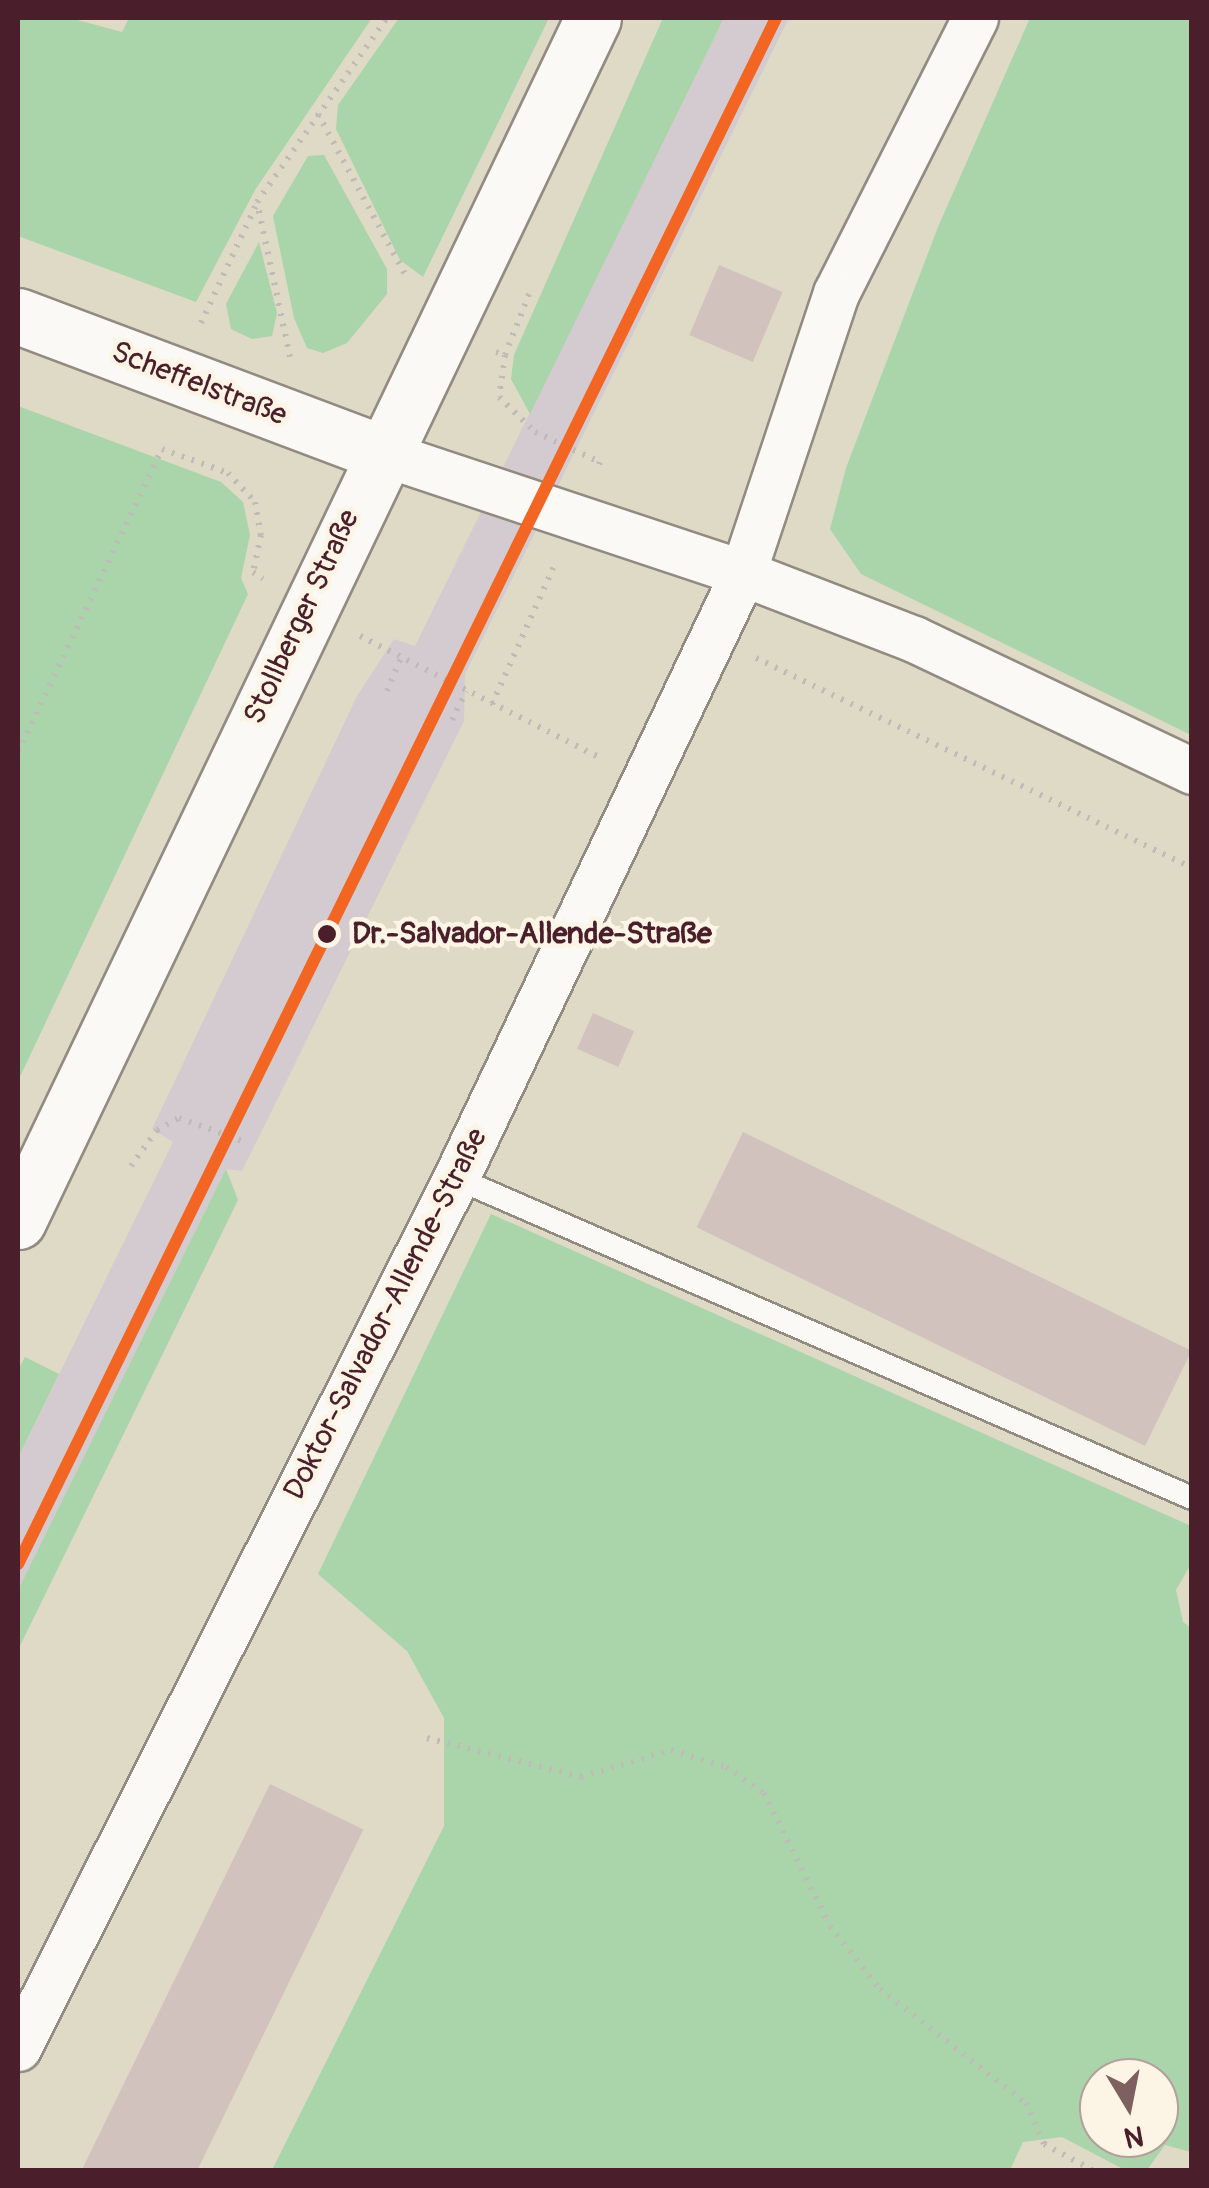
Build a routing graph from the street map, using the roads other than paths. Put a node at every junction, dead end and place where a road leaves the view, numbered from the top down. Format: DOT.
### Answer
graph roads {
  1 [pos="593,18"];
  2 [pos="975,18"];
  3 [pos="18,316"];
  4 [pos="380,452"];
  5 [pos="743,573"];
  6 [pos="1192,770"];
  7 [pos="456,1178"];
  8 [pos="18,1220"];
  9 [pos="1192,1498"];
  10 [pos="18,2048"];
  1 -- 4 [label="main road, Stollberger Straße"];
  2 -- 5 [label="street, Doktor-Salvador-Allende-Straße"];
  3 -- 4 [label="main road, Scheffelstraße"];
  4 -- 5 [label="street"];
  4 -- 8 [label="main road, Stollberger Straße"];
  5 -- 6 [label="street"];
  5 -- 7 [label="street, Doktor-Salvador-Allende-Straße"];
  7 -- 9 [label="lane"];
  7 -- 10 [label="street, Doktor-Salvador-Allende-Straße"];
}
